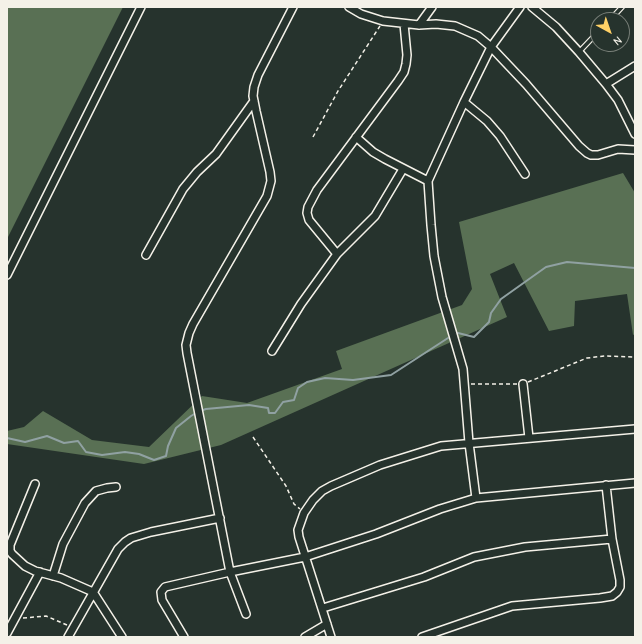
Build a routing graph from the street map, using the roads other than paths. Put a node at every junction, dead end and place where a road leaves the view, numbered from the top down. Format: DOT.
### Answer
graph roads {
  1 [pos="141,7"];
  2 [pos="293,7"];
  3 [pos="349,7"];
  4 [pos="432,7"];
  5 [pos="520,7"];
  6 [pos="532,7"];
  7 [pos="404,24"];
  8 [pos="419,25"];
  9 [pos="590,40"];
  10 [pos="491,47"];
  11 [pos="579,52"];
  12 [pos="635,66"];
  13 [pos="606,84"];
  14 [pos="254,101"];
  15 [pos="464,102"];
  16 [pos="635,134"];
  17 [pos="356,137"];
  18 [pos="635,150"];
  19 [pos="403,169"];
  20 [pos="525,174"];
  21 [pos="428,181"];
  22 [pos="337,254"];
  23 [pos="146,255"];
  24 [pos="7,275"];
  25 [pos="272,351"];
  26 [pos="523,384"];
  27 [pos="635,429"];
  28 [pos="529,438"];
  29 [pos="469,443"];
  30 [pos="635,483"];
  31 [pos="35,484"];
  32 [pos="606,485"];
  33 [pos="116,487"];
  34 [pos="476,498"];
  35 [pos="220,518"];
  36 [pos="612,539"];
  37 [pos="10,555"];
  38 [pos="305,557"];
  39 [pos="40,572"];
  40 [pos="230,572"];
  41 [pos="53,576"];
  42 [pos="93,592"];
  43 [pos="323,608"];
  44 [pos="246,614"];
  45 [pos="327,624"];
  46 [pos="7,633"];
  47 [pos="68,637"];
  48 [pos="122,637"];
  49 [pos="184,637"];
  50 [pos="305,637"];
  51 [pos="331,637"];
  52 [pos="422,637"];
  1 -- 24 [label="street"];
  2 -- 14 [label="street"];
  3 -- 7 [label="street"];
  4 -- 8 [label="street"];
  5 -- 10 [label="street"];
  6 -- 11 [label="street"];
  7 -- 8 [label="street"];
  7 -- 17 [label="street"];
  8 -- 10 [label="street"];
  9 -- 11 [label="lane"];
  10 -- 15 [label="street"];
  10 -- 18 [label="street"];
  11 -- 13 [label="street"];
  12 -- 13 [label="street"];
  13 -- 16 [label="street"];
  14 -- 23 [label="street"];
  14 -- 35 [label="street"];
  15 -- 20 [label="street"];
  15 -- 21 [label="street"];
  17 -- 19 [label="street"];
  17 -- 22 [label="street"];
  19 -- 21 [label="street"];
  19 -- 22 [label="street"];
  21 -- 29 [label="street"];
  22 -- 25 [label="street"];
  26 -- 28 [label="street"];
  27 -- 28 [label="street"];
  28 -- 29 [label="street"];
  29 -- 34 [label="street"];
  29 -- 38 [label="street"];
  30 -- 32 [label="street"];
  31 -- 37 [label="street"];
  32 -- 34 [label="street"];
  32 -- 36 [label="street"];
  33 -- 41 [label="street"];
  34 -- 38 [label="street"];
  35 -- 40 [label="street"];
  35 -- 42 [label="street"];
  36 -- 43 [label="street"];
  36 -- 52 [label="street"];
  37 -- 39 [label="street"];
  38 -- 40 [label="street"];
  38 -- 43 [label="street"];
  39 -- 41 [label="street"];
  39 -- 46 [label="street"];
  40 -- 44 [label="street"];
  40 -- 49 [label="street"];
  41 -- 42 [label="street"];
  42 -- 47 [label="street"];
  42 -- 48 [label="street"];
  43 -- 45 [label="street"];
  45 -- 50 [label="street"];
  45 -- 51 [label="street"];
}
